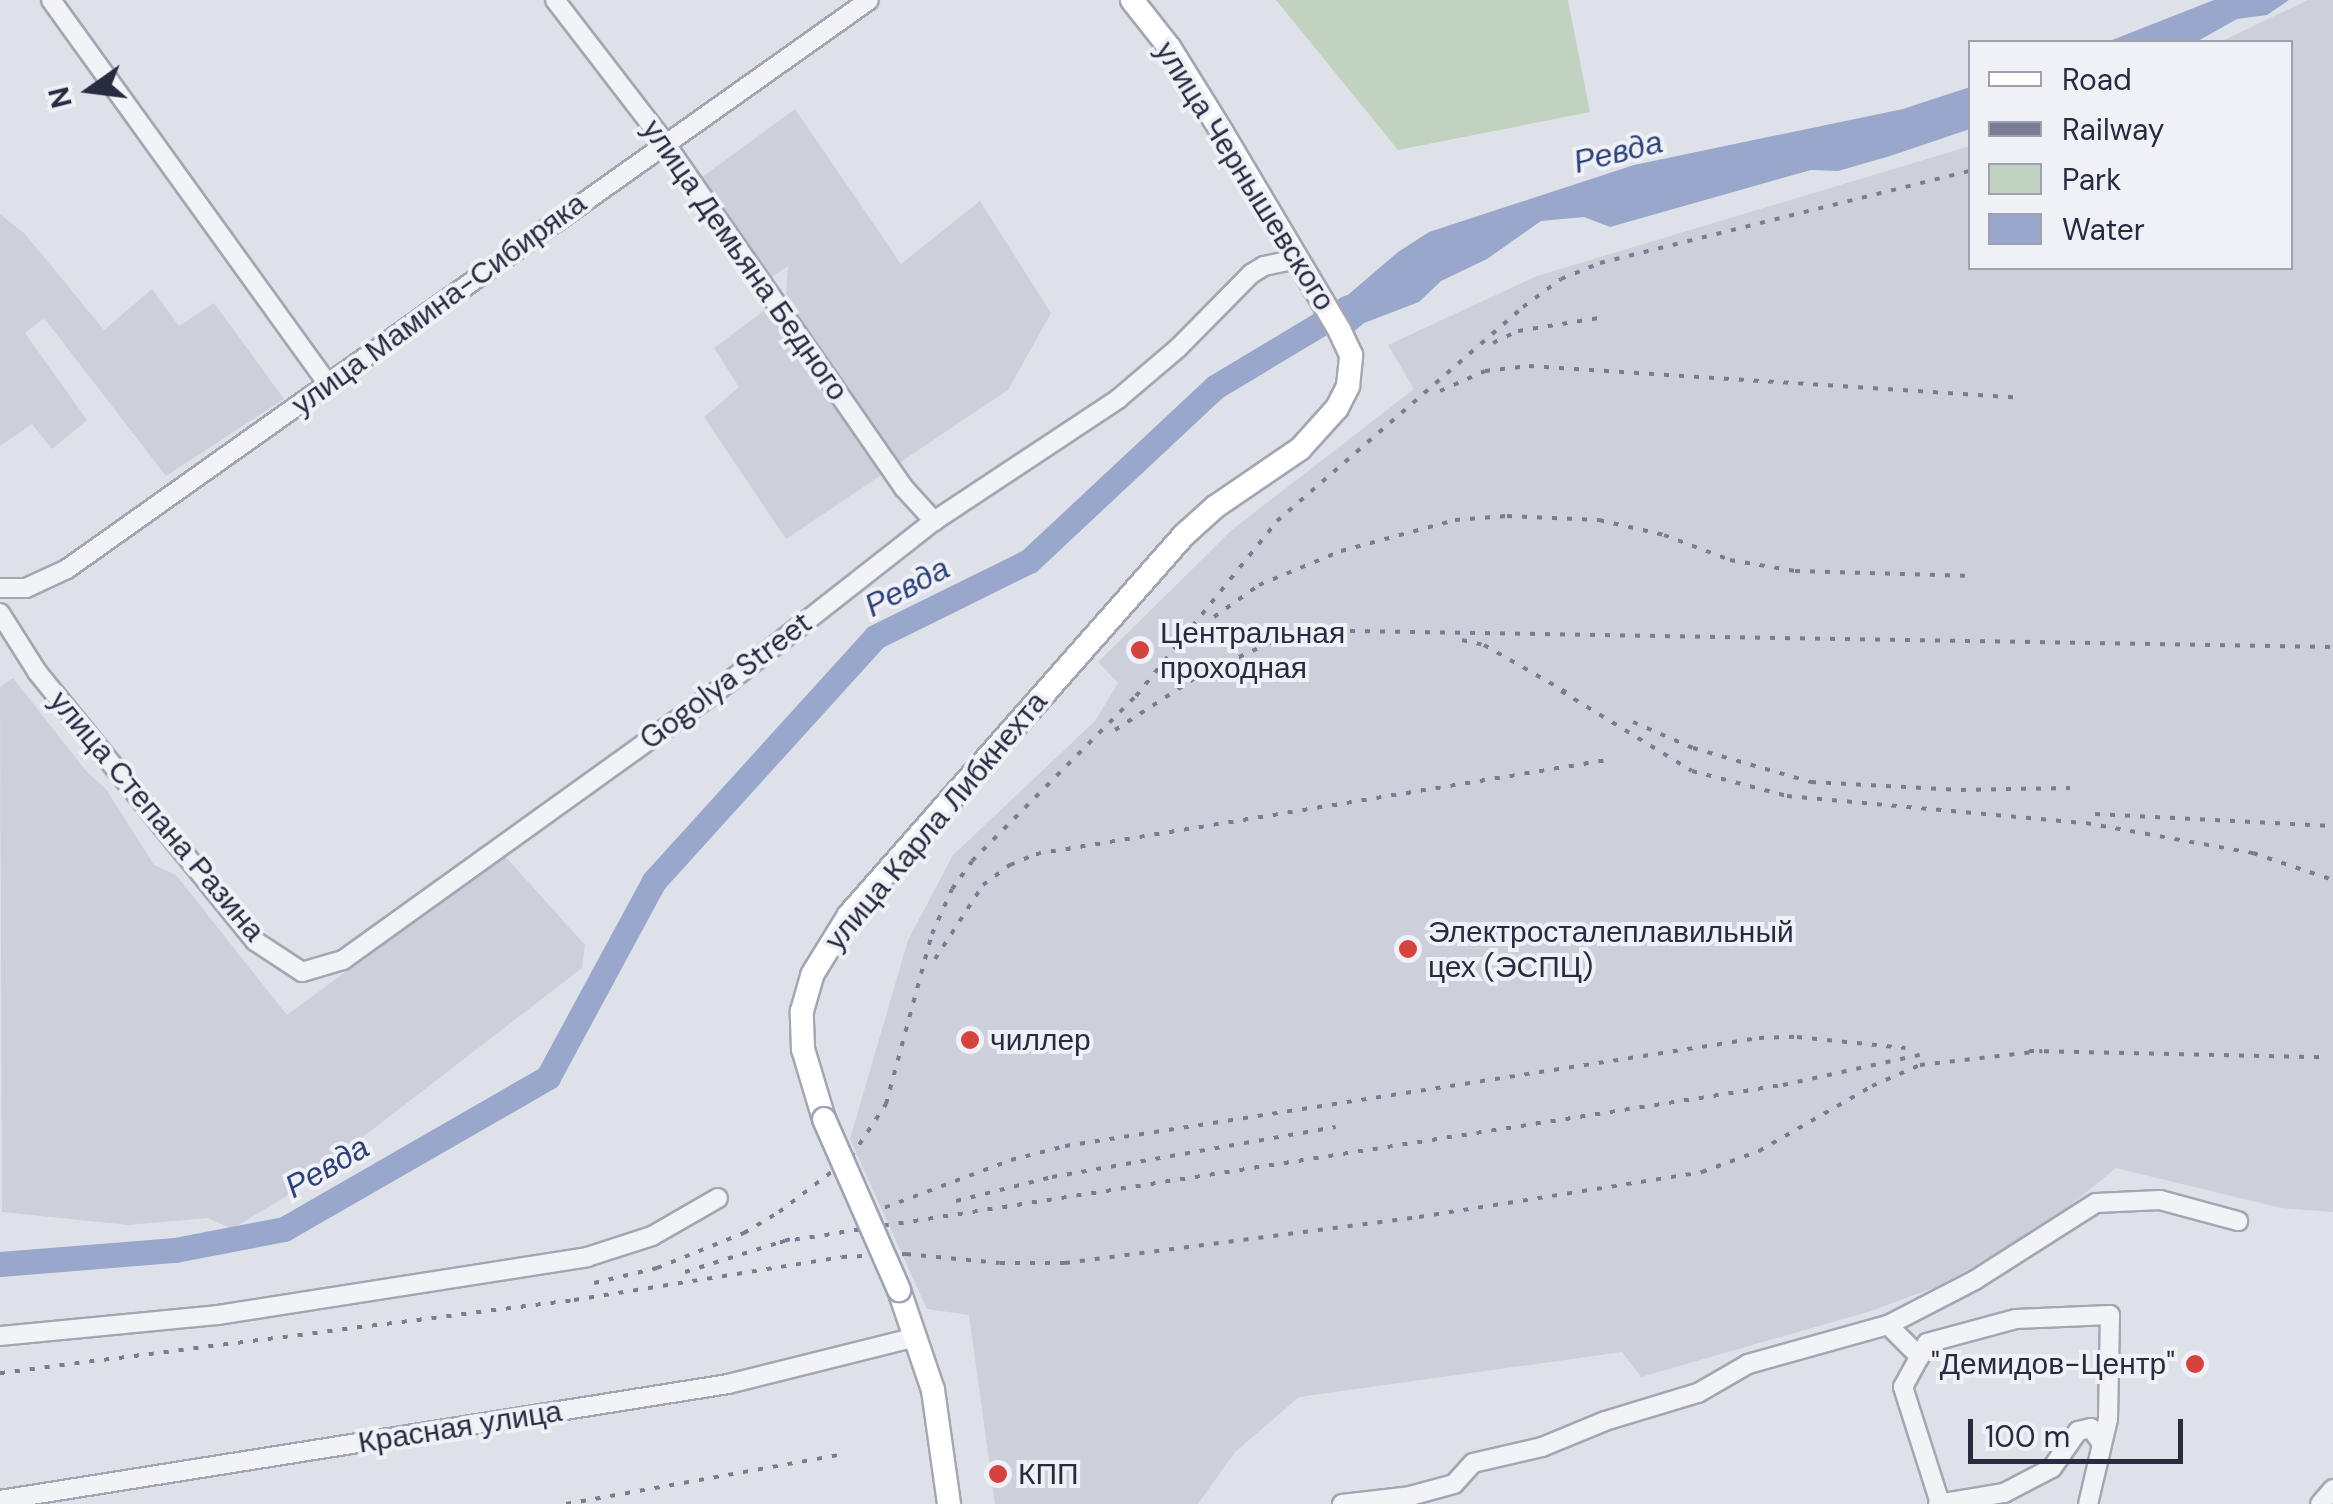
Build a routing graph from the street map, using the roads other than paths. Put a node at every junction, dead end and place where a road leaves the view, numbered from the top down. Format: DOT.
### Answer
graph roads {
  1 [pos="51,0"];
  2 [pos="555,0"];
  3 [pos="870,0"];
  4 [pos="1132,0"];
  5 [pos="664,142"];
  6 [pos="1303,268"];
  7 [pos="1351,355"];
  8 [pos="328,384"];
  9 [pos="934,520"];
  10 [pos="0,588"];
  11 [pos="0,613"];
  12 [pos="343,960"];
  13 [pos="718,1198"];
  14 [pos="2238,1221"];
  15 [pos="1888,1326"];
  16 [pos="0,1336"];
  17 [pos="916,1336"];
  18 [pos="1920,1357"];
  19 [pos="2102,1444"];
  20 [pos="2333,1488"];
  21 [pos="0,1500"];
  22 [pos="948,1504"];
  23 [pos="1342,1504"];
  24 [pos="1939,1504"];
  25 [pos="2088,1504"];
  26 [pos="2320,1504"];
  1 -- 8 [label="street"];
  2 -- 5 [label="street, улица Демьяна Бедного"];
  3 -- 5 [label="street, улица Мамина-Сибиряка"];
  4 -- 6 [label="main road, улица Чернышевского"];
  5 -- 8 [label="street, улица Мамина-Сибиряка"];
  5 -- 9 [label="street, улица Демьяна Бедного"];
  6 -- 7 [label="main road, улица Чернышевского"];
  6 -- 9 [label="street, Gogolya Street"];
  7 -- 17 [label="main road, улица Карла Либкнехта, bridge"];
  8 -- 10 [label="street, улица Мамина-Сибиряка"];
  9 -- 12 [label="street, Gogolya Street"];
  11 -- 12 [label="street, улица Степана Разина"];
  13 -- 16 [label="street"];
  14 -- 15 [label="street"];
  15 -- 18 [label="street"];
  15 -- 23 [label="street"];
  17 -- 21 [label="street, Красная улица"];
  17 -- 22 [label="main road, улица Карла Либкнехта"];
  18 -- 19 [label="street"];
  18 -- 24 [label="street"];
  19 -- 24 [label="street"];
  19 -- 25 [label="street"];
  20 -- 26 [label="street"];
}
